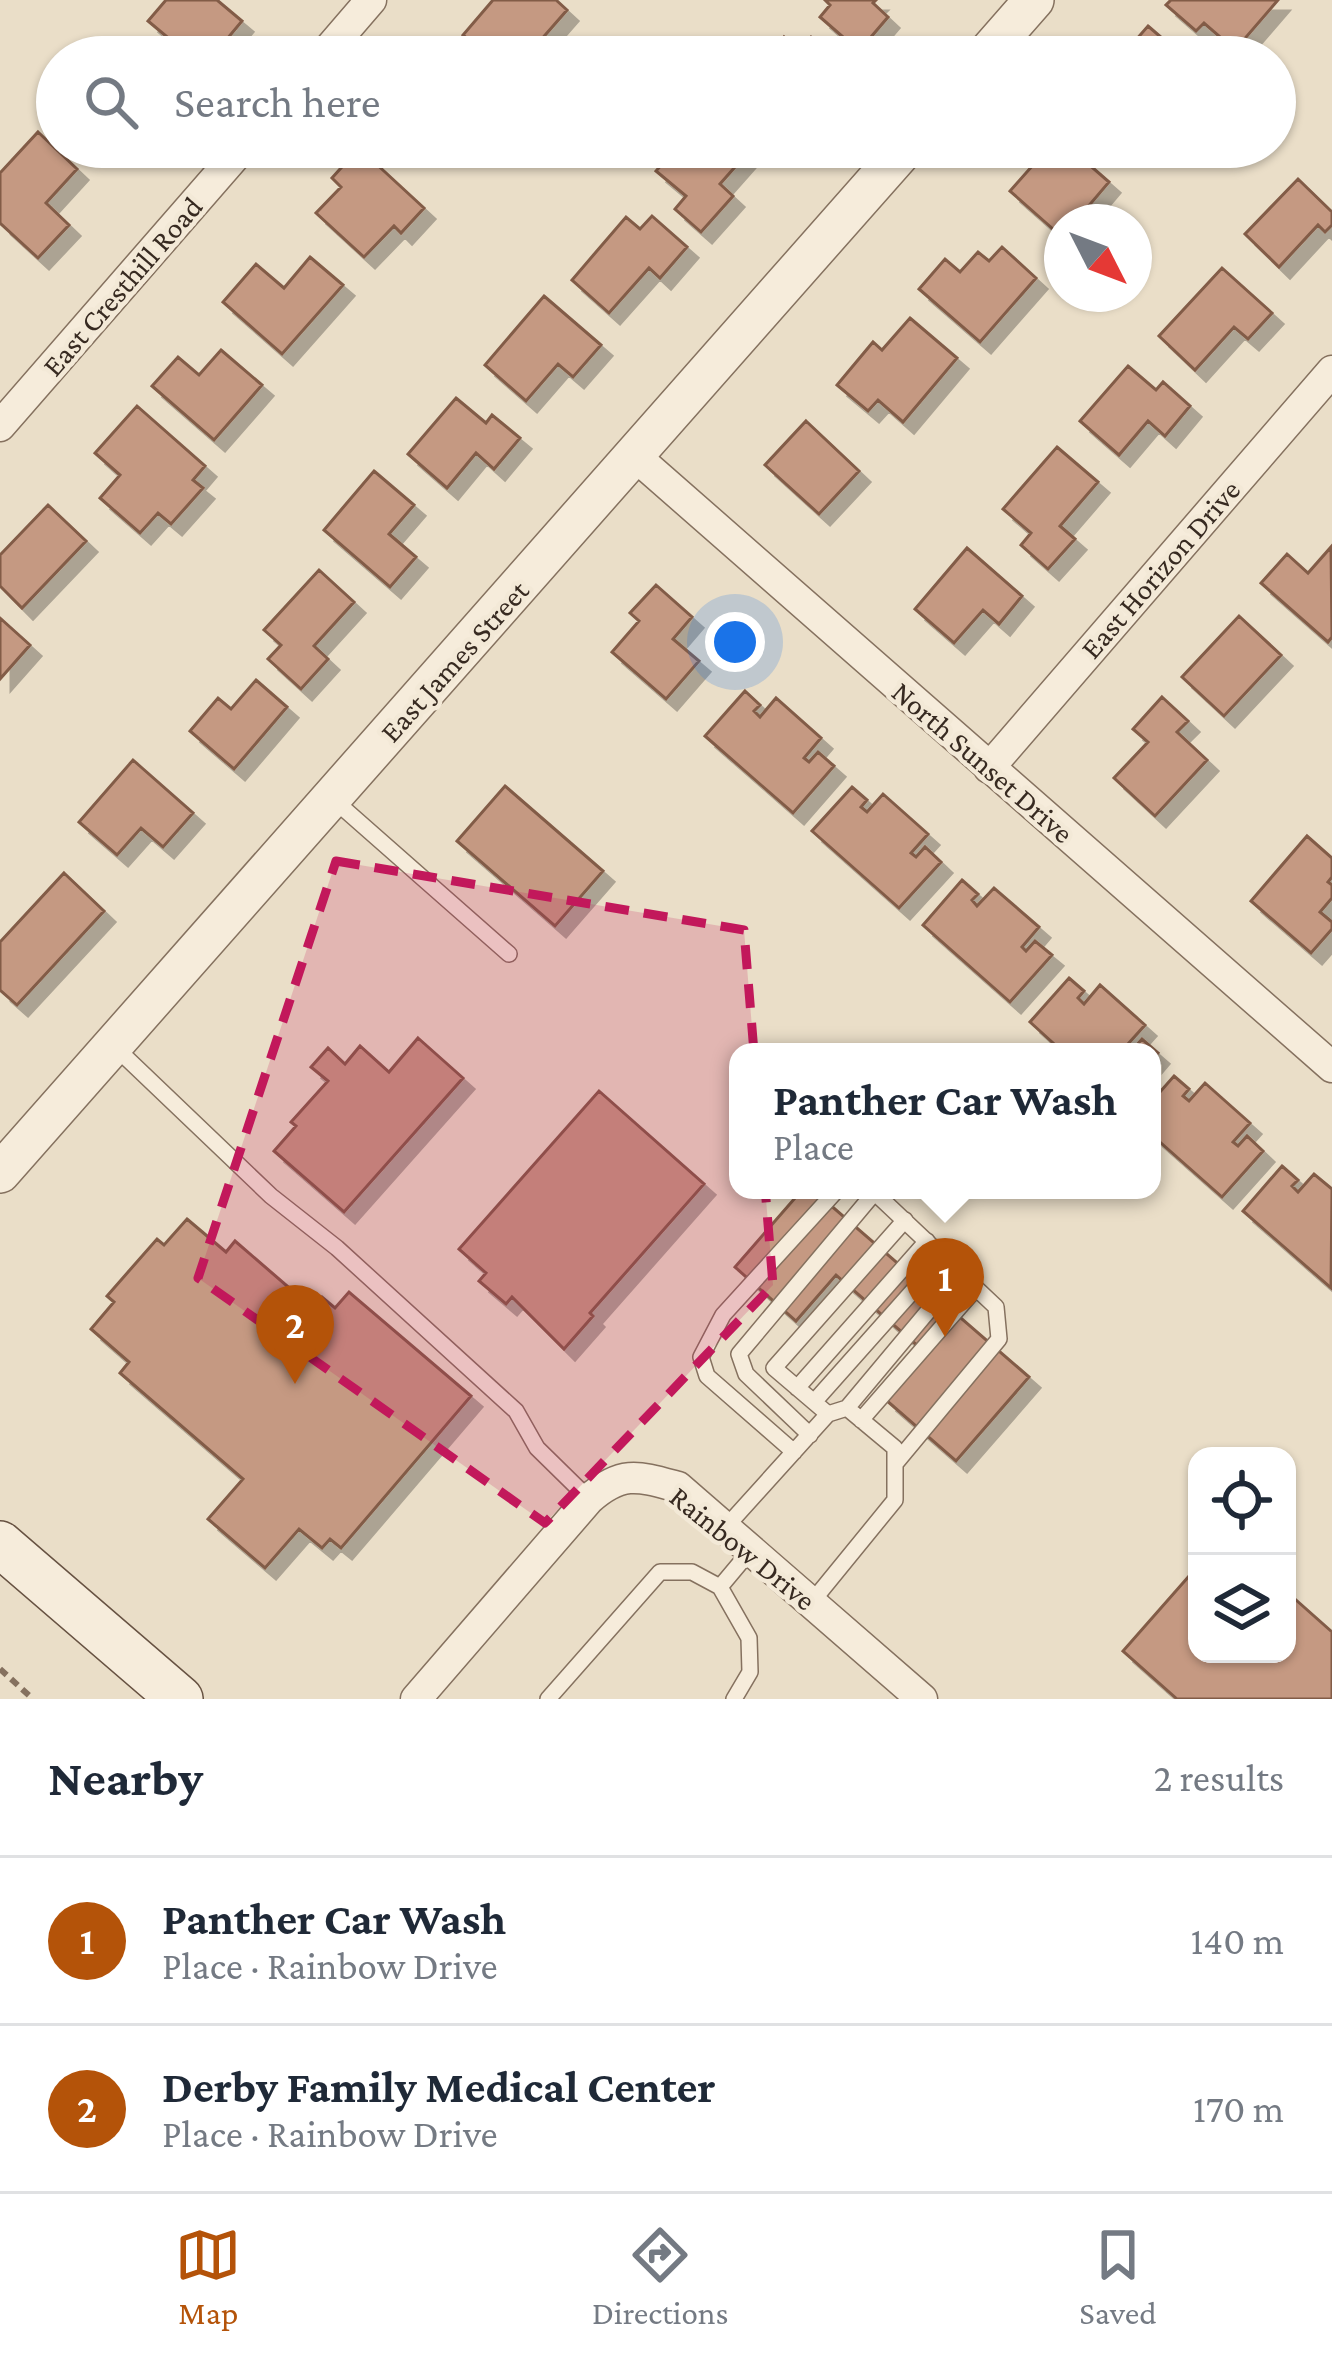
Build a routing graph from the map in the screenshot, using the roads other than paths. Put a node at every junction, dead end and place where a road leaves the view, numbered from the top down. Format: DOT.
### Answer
graph roads {
  1 [pos="371,0"];
  2 [pos="1034,0"];
  3 [pos="340,36"];
  4 [pos="1002,36"];
  5 [pos="225,168"];
  6 [pos="888,168"];
  7 [pos="1332,371"];
  8 [pos="0,426"];
  9 [pos="635,456"];
  10 [pos="989,768"];
  11 [pos="332,798"];
  12 [pos="509,954"];
  13 [pos="113,1045"];
  14 [pos="1330,1062"];
  15 [pos="0,1173"];
  16 [pos="829,1199"];
  17 [pos="867,1199"];
  18 [pos="883,1199"];
  19 [pos="905,1220"];
  20 [pos="927,1241"];
  21 [pos="943,1257"];
  22 [pos="960,1273"];
  23 [pos="976,1288"];
  24 [pos="797,1388"];
  25 [pos="814,1402"];
  26 [pos="848,1408"];
  27 [pos="828,1414"];
  28 [pos="861,1420"];
  29 [pos="810,1435"];
  30 [pos="794,1452"];
  31 [pos="895,1464"];
  32 [pos="589,1499"];
  33 [pos="725,1528"];
  34 [pos="0,1544"];
  35 [pos="751,1550"];
  36 [pos="720,1587"];
  37 [pos="811,1603"];
  38 [pos="903,1692"];
  39 [pos="180,1699"];
  40 [pos="416,1699"];
  41 [pos="548,1699"];
  42 [pos="734,1699"];
  1 -- 3 [label="street"];
  2 -- 4 [label="street"];
  5 -- 8 [label="street, East Cresthill Road"];
  6 -- 9 [label="street, East James Street"];
  7 -- 10 [label="street, East Horizon Drive"];
  9 -- 10 [label="street, North Sunset Drive"];
  9 -- 11 [label="street, East James Street"];
  10 -- 14 [label="street, North Sunset Drive"];
  11 -- 12 [label="lane"];
  11 -- 13 [label="street, East James Street"];
  13 -- 15 [label="street, East James Street"];
  13 -- 32 [label="lane"];
  16 -- 30 [label="lane"];
  17 -- 29 [label="lane"];
  18 -- 19 [label="lane"];
  19 -- 20 [label="lane"];
  19 -- 24 [label="lane"];
  20 -- 21 [label="lane"];
  20 -- 24 [label="lane"];
  21 -- 22 [label="lane"];
  21 -- 25 [label="lane"];
  22 -- 23 [label="lane"];
  22 -- 26 [label="lane"];
  23 -- 28 [label="lane"];
  23 -- 31 [label="lane"];
  24 -- 25 [label="lane"];
  25 -- 27 [label="lane"];
  26 -- 27 [label="lane"];
  26 -- 28 [label="lane"];
  27 -- 29 [label="lane"];
  28 -- 31 [label="lane"];
  29 -- 30 [label="lane"];
  30 -- 33 [label="lane"];
  31 -- 37 [label="lane"];
  32 -- 33 [label="street, Rainbow Drive"];
  32 -- 40 [label="street, Rainbow Drive"];
  33 -- 35 [label="street, Rainbow Drive"];
  34 -- 39 [label="main road"];
  35 -- 36 [label="lane"];
  35 -- 37 [label="street, Rainbow Drive"];
  36 -- 41 [label="lane"];
  36 -- 42 [label="lane"];
  37 -- 38 [label="street, Rainbow Drive"];
}
